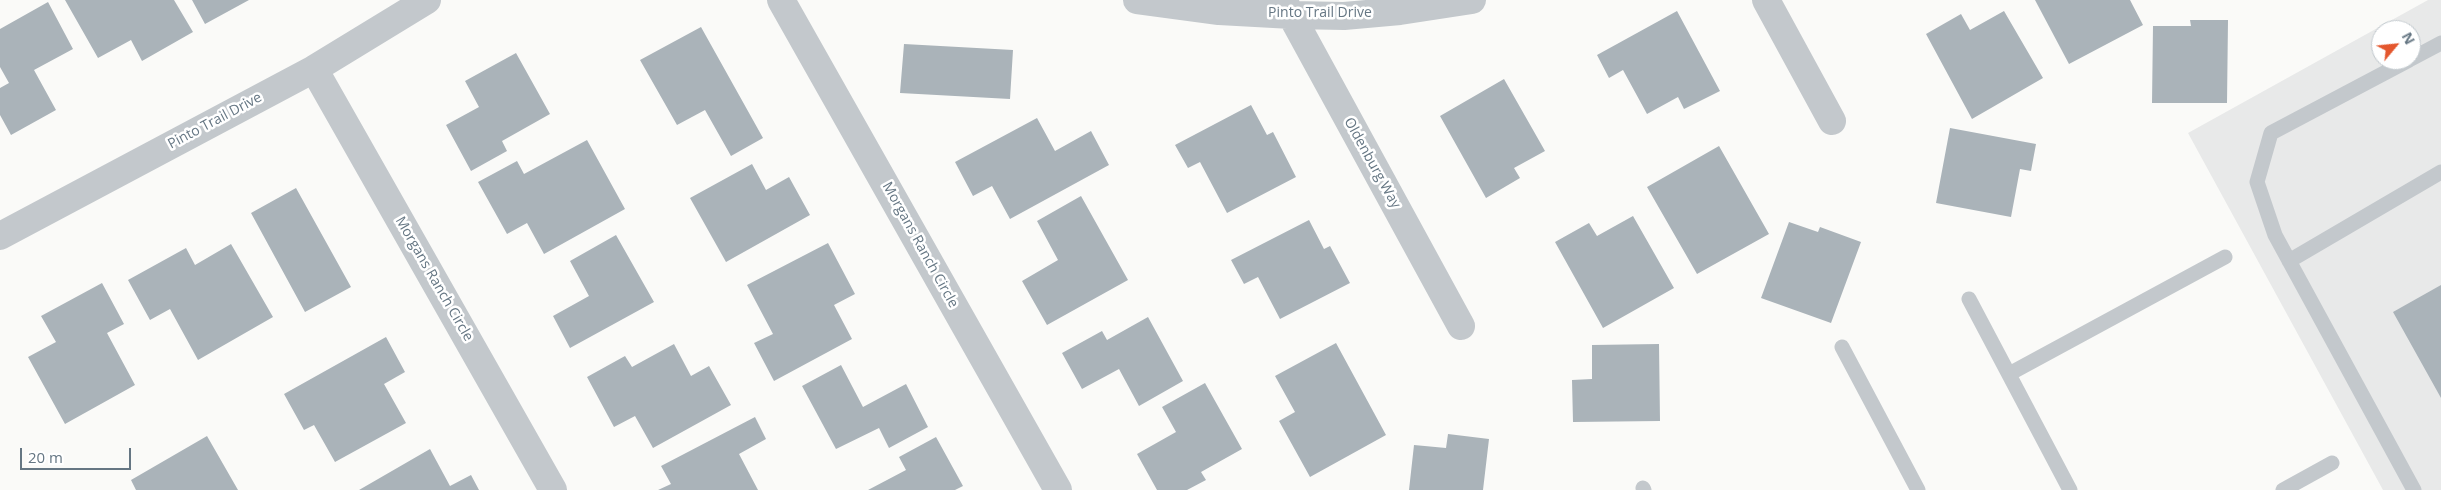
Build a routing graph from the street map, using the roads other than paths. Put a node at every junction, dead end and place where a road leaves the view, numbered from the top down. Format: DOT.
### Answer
graph roads {
  1 [pos="427,0"];
  2 [pos="781,0"];
  3 [pos="1137,0"];
  4 [pos="1472,0"];
  5 [pos="1766,0"];
  6 [pos="1287,8"];
  7 [pos="2441,43"];
  8 [pos="2421,53"];
  9 [pos="314,69"];
  10 [pos="2389,70"];
  11 [pos="1832,121"];
  12 [pos="2441,172"];
  13 [pos="0,236"];
  14 [pos="2225,257"];
  15 [pos="2289,261"];
  16 [pos="1969,299"];
  17 [pos="1461,326"];
  18 [pos="1842,347"];
  19 [pos="2009,374"];
  20 [pos="2332,463"];
  21 [pos="553,490"];
  22 [pos="1058,490"];
  23 [pos="1918,490"];
  24 [pos="2070,490"];
  25 [pos="2284,490"];
  26 [pos="2414,490"];
  1 -- 9 [label="street, Pinto Trail Drive"];
  2 -- 22 [label="street, Morgans Ranch Circle"];
  3 -- 6 [label="street, Pinto Trail Drive"];
  4 -- 6 [label="street, Pinto Trail Drive"];
  5 -- 11 [label="street"];
  6 -- 17 [label="street, Oldenburg Way"];
  7 -- 8 [label="lane"];
  9 -- 13 [label="street, Pinto Trail Drive"];
  9 -- 21 [label="street, Morgans Ranch Circle"];
  10 -- 15 [label="lane"];
  12 -- 15 [label="lane"];
  14 -- 19 [label="lane"];
  15 -- 26 [label="lane"];
  16 -- 19 [label="lane"];
  18 -- 23 [label="lane"];
  19 -- 24 [label="lane"];
  20 -- 25 [label="lane"];
}
